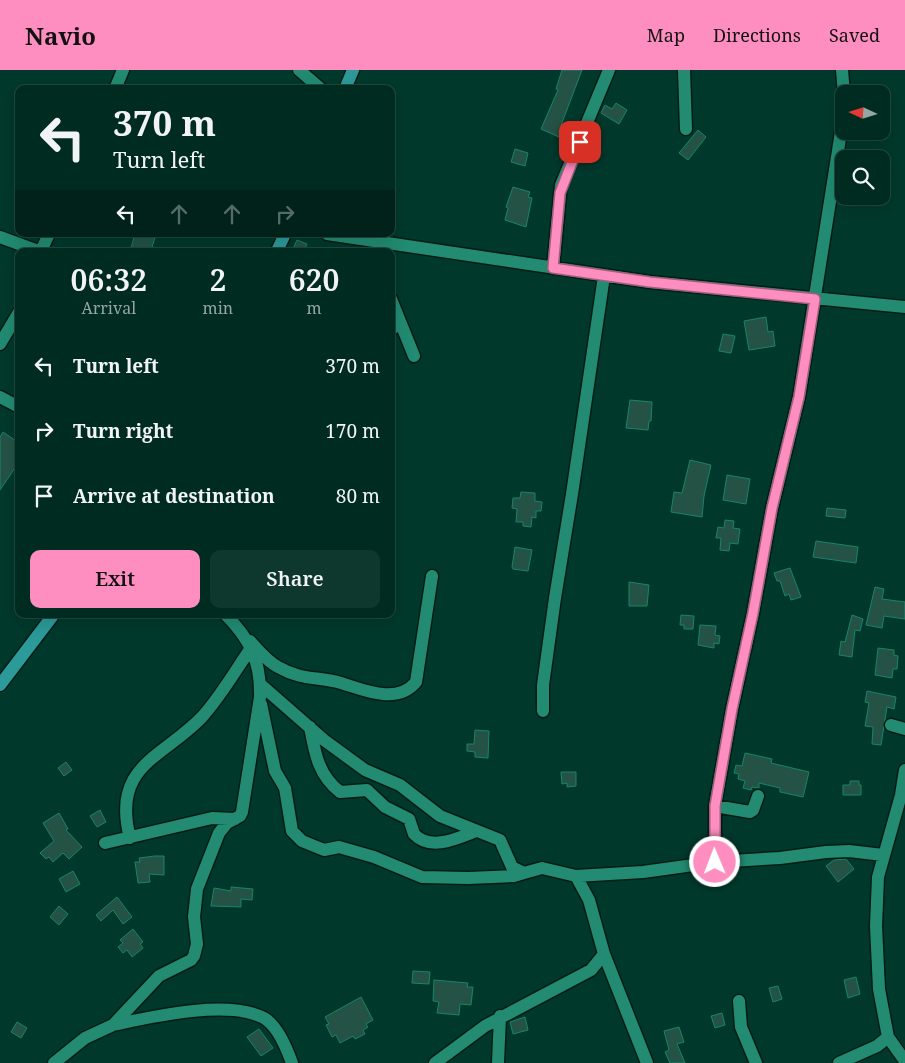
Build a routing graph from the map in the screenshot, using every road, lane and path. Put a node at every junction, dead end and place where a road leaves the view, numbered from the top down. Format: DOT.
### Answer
graph roads {
  1 [pos="123,70"];
  2 [pos="299,70"];
  3 [pos="353,70"];
  4 [pos="609,70"];
  5 [pos="684,70"];
  6 [pos="842,70"];
  7 [pos="117,85"];
  8 [pos="316,85"];
  9 [pos="347,85"];
  10 [pos="843,85"];
  11 [pos="686,129"];
  12 [pos="840,140"];
  13 [pos="0,237"];
  14 [pos="48,237"];
  15 [pos="337,237"];
  16 [pos="370,246"];
  17 [pos="31,248"];
  18 [pos="41,248"];
  19 [pos="394,248"];
  20 [pos="395,248"];
  21 [pos="553,268"];
  22 [pos="604,276"];
  23 [pos="815,299"];
  24 [pos="905,307"];
  25 [pos="15,319"];
  26 [pos="396,325"];
  27 [pos="0,344"];
  28 [pos="414,356"];
  29 [pos="0,397"];
  30 [pos="15,404"];
  31 [pos="432,576"];
  32 [pos="51,618"];
  33 [pos="228,618"];
  34 [pos="249,643"];
  35 [pos="0,685"];
  36 [pos="260,691"];
  37 [pos="543,711"];
  38 [pos="890,725"];
  39 [pos="310,727"];
  40 [pos="905,729"];
  41 [pos="905,770"];
  42 [pos="758,796"];
  43 [pos="715,806"];
  44 [pos="235,819"];
  45 [pos="474,832"];
  46 [pos="130,838"];
  47 [pos="104,843"];
  48 [pos="883,855"];
  49 [pos="715,862"];
  50 [pos="524,873"];
  51 [pos="576,876"];
  52 [pos="604,954"];
  53 [pos="739,1001"];
  54 [pos="500,1016"];
  55 [pos="113,1026"];
  56 [pos="888,1036"];
  57 [pos="905,1062"];
  58 [pos="54,1063"];
  59 [pos="292,1063"];
  60 [pos="435,1063"];
  61 [pos="498,1063"];
  62 [pos="647,1063"];
  63 [pos="756,1063"];
  64 [pos="839,1063"];
  1 -- 7 [label="street"];
  2 -- 8 [label="street"];
  3 -- 9 [label="street"];
  4 -- 21 [label="street"];
  5 -- 11 [label="street"];
  6 -- 10 [label="street"];
  12 -- 23 [label="street"];
  13 -- 17 [label="street"];
  14 -- 18 [label="street"];
  15 -- 16 [label="street"];
  16 -- 19 [label="street"];
  20 -- 21 [label="street"];
  21 -- 22 [label="street"];
  22 -- 23 [label="street"];
  22 -- 37 [label="street"];
  23 -- 24 [label="street"];
  23 -- 43 [label="street"];
  25 -- 27 [label="street"];
  26 -- 28 [label="street"];
  29 -- 30 [label="street"];
  31 -- 34 [label="street"];
  32 -- 35 [label="street"];
  33 -- 34 [label="street"];
  34 -- 36 [label="street"];
  34 -- 46 [label="street"];
  36 -- 39 [label="street"];
  36 -- 44 [label="street"];
  36 -- 50 [label="street"];
  38 -- 40 [label="street"];
  39 -- 45 [label="street"];
  39 -- 45 [label="street"];
  41 -- 48 [label="street"];
  42 -- 43 [label="street"];
  43 -- 49 [label="street"];
  44 -- 46 [label="street"];
  44 -- 55 [label="street"];
  45 -- 50 [label="street"];
  46 -- 47 [label="street"];
  48 -- 49 [label="street"];
  48 -- 56 [label="street"];
  49 -- 51 [label="street"];
  50 -- 51 [label="street"];
  51 -- 52 [label="street"];
  52 -- 54 [label="street"];
  52 -- 62 [label="street"];
  53 -- 63 [label="street"];
  54 -- 60 [label="street"];
  54 -- 61 [label="street"];
  55 -- 58 [label="street"];
  55 -- 59 [label="street"];
  56 -- 57 [label="street"];
  56 -- 64 [label="street"];
}
